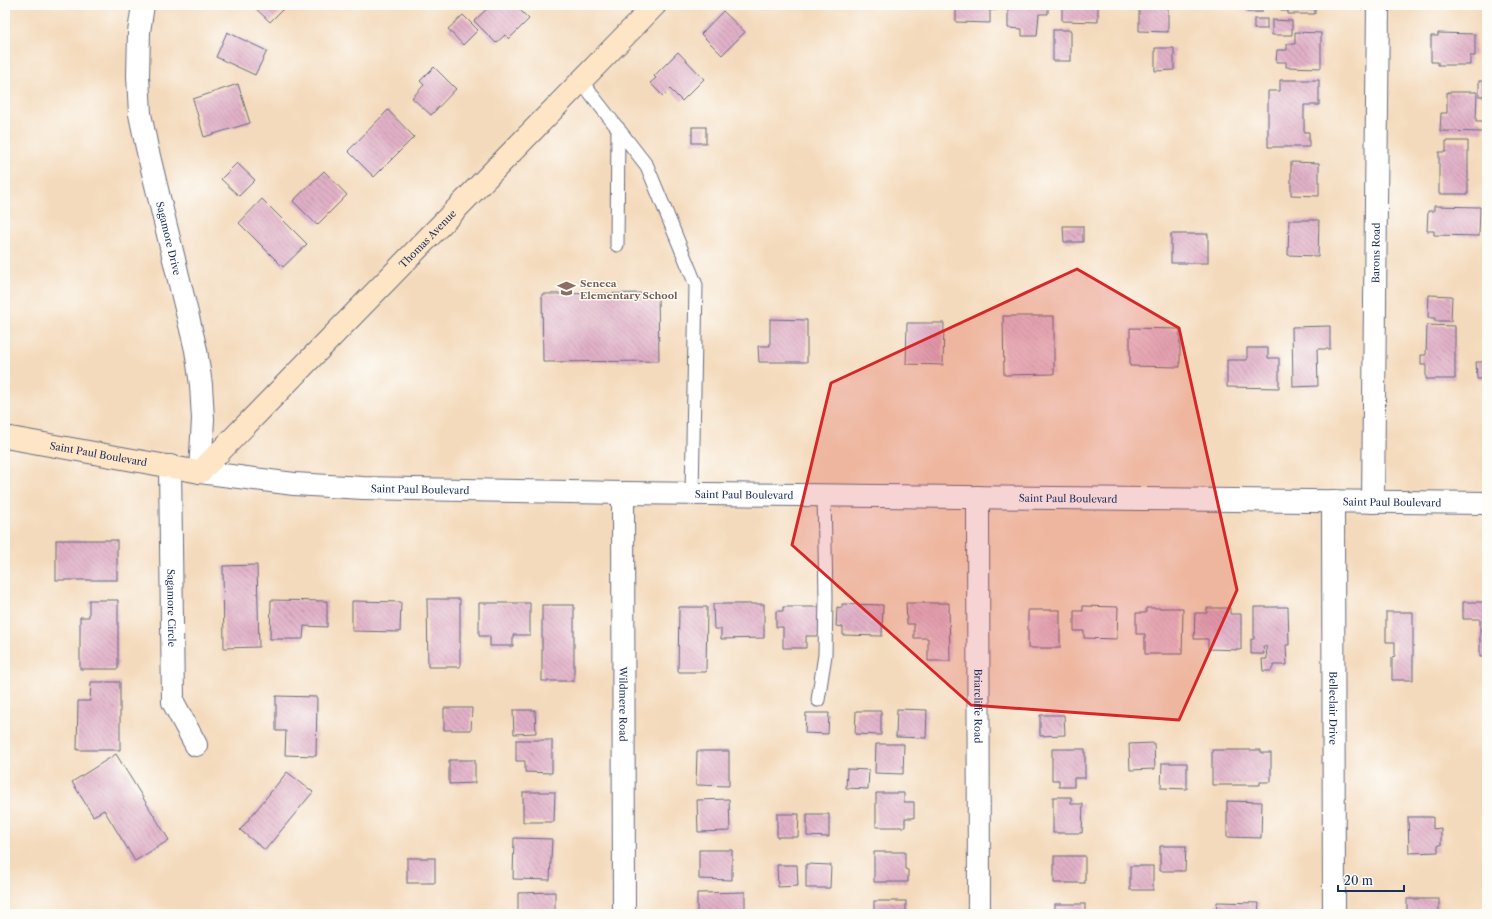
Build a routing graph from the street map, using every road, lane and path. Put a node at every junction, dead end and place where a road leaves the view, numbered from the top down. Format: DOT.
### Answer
graph roads {
  1 [pos="143,5"];
  2 [pos="655,5"];
  3 [pos="1378,5"];
  4 [pos="581,81"];
  5 [pos="618,128"];
  6 [pos="617,245"];
  7 [pos="5,437"];
  8 [pos="170,466"];
  9 [pos="200,472"];
  10 [pos="623,493"];
  11 [pos="692,494"];
  12 [pos="824,496"];
  13 [pos="978,497"];
  14 [pos="1334,502"];
  15 [pos="1373,502"];
  16 [pos="1487,503"];
  17 [pos="818,700"];
  18 [pos="196,744"];
  19 [pos="624,914"];
  20 [pos="979,914"];
  21 [pos="1334,914"];
  1 -- 9 [label="street, Sagamore Drive"];
  2 -- 4 [label="main road, Thomas Avenue"];
  3 -- 15 [label="street, Barons Road"];
  4 -- 5 [label="lane"];
  4 -- 9 [label="main road, Thomas Avenue"];
  5 -- 6 [label="lane"];
  5 -- 11 [label="lane"];
  7 -- 8 [label="main road, Saint Paul Boulevard"];
  8 -- 9 [label="main road, Saint Paul Boulevard"];
  8 -- 18 [label="street, Sagamore Circle"];
  9 -- 10 [label="street, Saint Paul Boulevard"];
  10 -- 11 [label="street, Saint Paul Boulevard"];
  10 -- 19 [label="street, Wildmere Road"];
  11 -- 12 [label="street, Saint Paul Boulevard"];
  12 -- 13 [label="street, Saint Paul Boulevard"];
  12 -- 17 [label="lane"];
  13 -- 14 [label="street, Saint Paul Boulevard"];
  13 -- 20 [label="street, Briarcliffe Road"];
  14 -- 15 [label="street, Saint Paul Boulevard"];
  14 -- 21 [label="street, Belleclair Drive"];
  15 -- 16 [label="street, Saint Paul Boulevard"];
}
